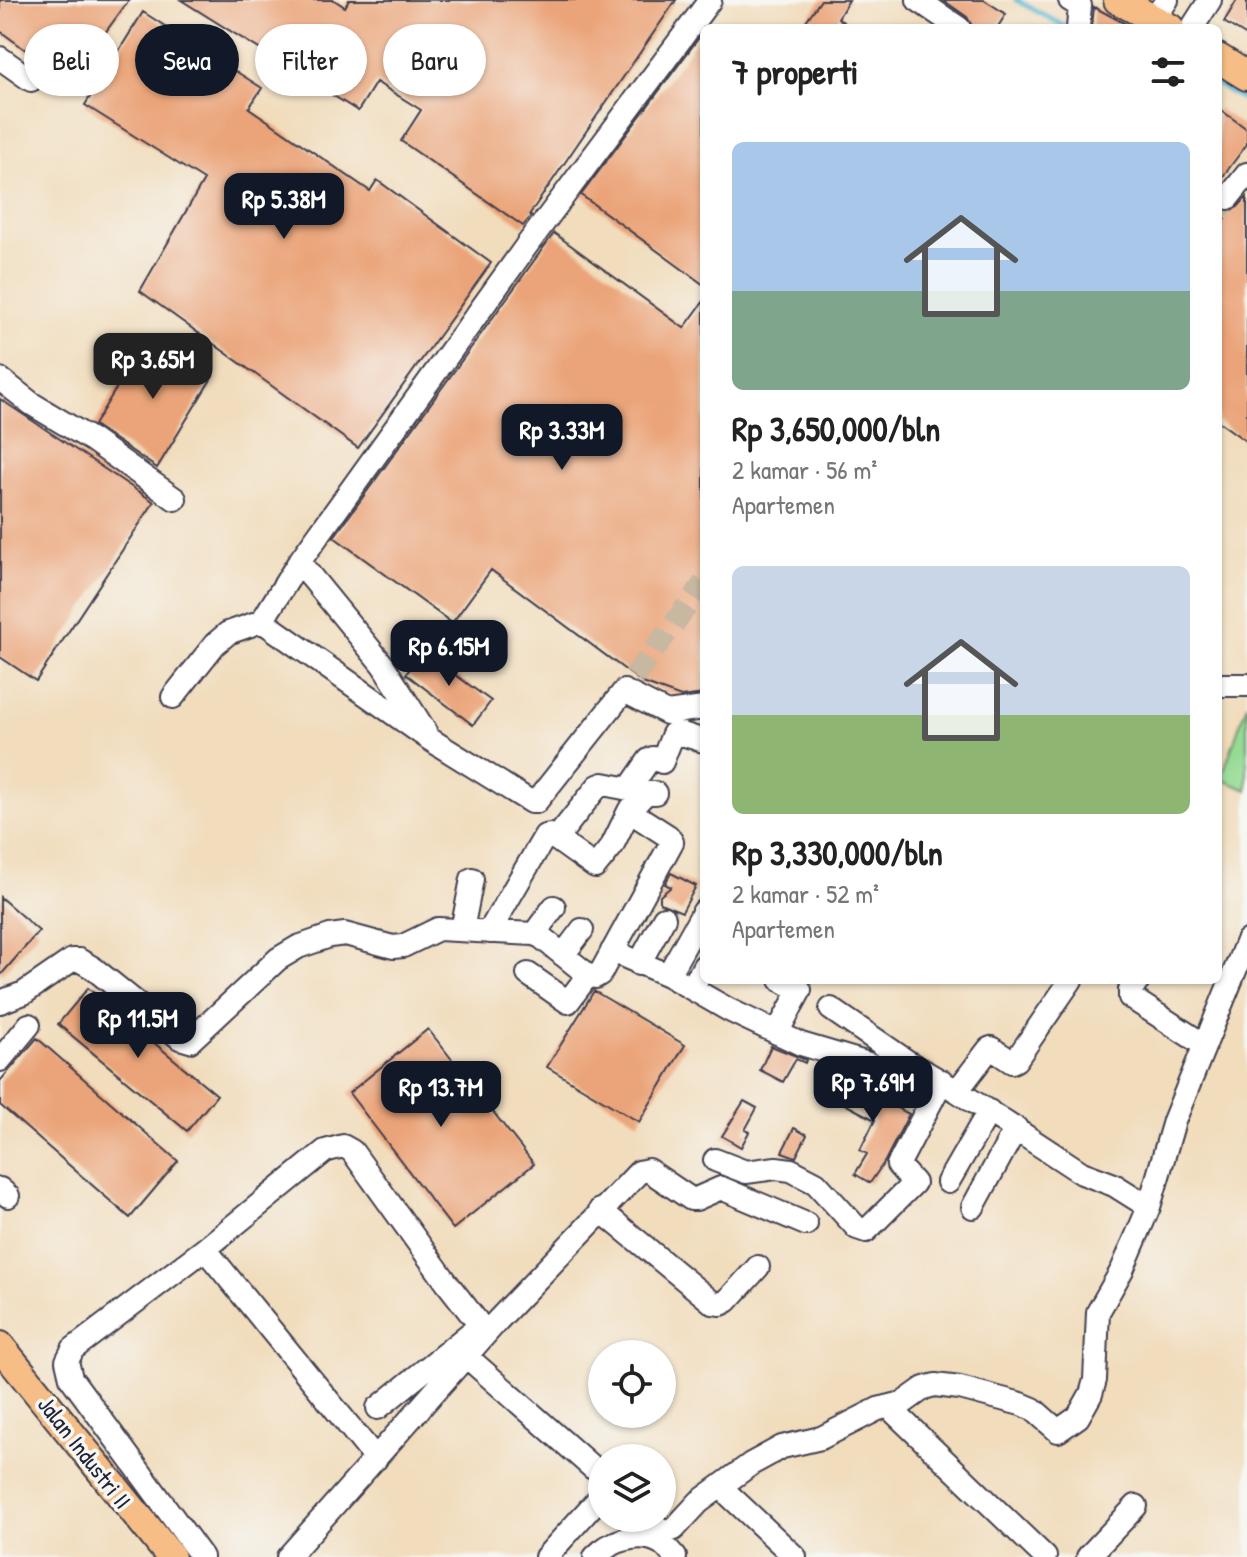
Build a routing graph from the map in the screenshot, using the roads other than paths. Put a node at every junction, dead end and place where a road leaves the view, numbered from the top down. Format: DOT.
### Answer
graph roads {
  1 [pos="710,0"];
  2 [pos="918,0"];
  3 [pos="1118,0"];
  4 [pos="1210,0"];
  5 [pos="1225,0"];
  6 [pos="1164,16"];
  7 [pos="953,24"];
  8 [pos="1195,24"];
  9 [pos="1211,24"];
  10 [pos="0,58"];
  11 [pos="1222,60"];
  12 [pos="24,75"];
  13 [pos="1247,76"];
  14 [pos="1247,174"];
  15 [pos="1228,198"];
  16 [pos="0,379"];
  17 [pos="175,499"];
  18 [pos="299,562"];
  19 [pos="262,621"];
  20 [pos="1222,685"];
  21 [pos="1247,685"];
  22 [pos="173,697"];
  23 [pos="700,709"];
  24 [pos="431,740"];
  25 [pos="700,740"];
  26 [pos="655,793"];
  27 [pos="629,811"];
  28 [pos="556,839"];
  29 [pos="472,879"];
  30 [pos="554,907"];
  31 [pos="664,918"];
  32 [pos="700,918"];
  33 [pos="462,930"];
  34 [pos="582,930"];
  35 [pos="489,932"];
  36 [pos="534,934"];
  37 [pos="1247,941"];
  38 [pos="612,951"];
  39 [pos="563,955"];
  40 [pos="639,964"];
  41 [pos="700,973"];
  42 [pos="1224,973"];
  43 [pos="528,974"];
  44 [pos="588,975"];
  45 [pos="668,975"];
  46 [pos="795,984"];
  47 [pos="1068,984"];
  48 [pos="1135,984"];
  49 [pos="1221,984"];
  50 [pos="692,988"];
  51 [pos="0,1002"];
  52 [pos="831,1009"];
  53 [pos="29,1025"];
  54 [pos="777,1033"];
  55 [pos="1204,1045"];
  56 [pos="0,1060"];
  57 [pos="908,1062"];
  58 [pos="950,1086"];
  59 [pos="989,1111"];
  60 [pos="1016,1128"];
  61 [pos="715,1160"];
  62 [pos="948,1182"];
  63 [pos="973,1207"];
  64 [pos="1149,1207"];
  65 [pos="600,1210"];
  66 [pos="806,1224"];
  67 [pos="205,1249"];
  68 [pos="758,1267"];
  69 [pos="483,1329"];
  70 [pos="0,1346"];
  71 [pos="466,1356"];
  72 [pos="378,1408"];
  73 [pos="895,1413"];
  74 [pos="376,1459"];
  75 [pos="588,1464"];
  76 [pos="730,1496"];
  77 [pos="1136,1506"];
  78 [pos="588,1510"];
  79 [pos="676,1527"];
  80 [pos="660,1552"];
  81 [pos="171,1557"];
  82 [pos="202,1557"];
  83 [pos="288,1557"];
  84 [pos="546,1557"];
  85 [pos="595,1557"];
  86 [pos="795,1557"];
  87 [pos="1045,1557"];
  88 [pos="1088,1557"];
  1 -- 18 [label="street"];
  2 -- 7 [label="street"];
  3 -- 6 [label="main road"];
  4 -- 8 [label="street"];
  5 -- 9 [label="street"];
  10 -- 12 [label="street"];
  11 -- 13 [label="main road"];
  14 -- 15 [label="street"];
  16 -- 17 [label="street"];
  18 -- 19 [label="street"];
  18 -- 24 [label="street"];
  19 -- 22 [label="street"];
  19 -- 24 [label="street"];
  20 -- 21 [label="street"];
  23 -- 24 [label="street"];
  25 -- 28 [label="street"];
  26 -- 27 [label="street"];
  27 -- 28 [label="street"];
  27 -- 38 [label="street"];
  28 -- 35 [label="street"];
  29 -- 33 [label="street"];
  30 -- 36 [label="street"];
  31 -- 40 [label="street"];
  32 -- 45 [label="street"];
  33 -- 35 [label="street"];
  33 -- 51 [label="street"];
  34 -- 39 [label="street"];
  35 -- 36 [label="street"];
  36 -- 39 [label="street"];
  37 -- 42 [label="street"];
  38 -- 40 [label="street"];
  38 -- 44 [label="street"];
  39 -- 44 [label="street"];
  40 -- 45 [label="street"];
  41 -- 50 [label="street"];
  43 -- 44 [label="street"];
  45 -- 50 [label="street"];
  46 -- 54 [label="street"];
  47 -- 58 [label="street"];
  48 -- 55 [label="street"];
  49 -- 55 [label="street"];
  50 -- 54 [label="street"];
  52 -- 57 [label="street"];
  53 -- 56 [label="street"];
  54 -- 57 [label="street"];
  55 -- 64 [label="street"];
  57 -- 58 [label="street"];
  58 -- 59 [label="street"];
  58 -- 61 [label="street"];
  59 -- 60 [label="street"];
  59 -- 62 [label="street"];
  60 -- 63 [label="street"];
  60 -- 64 [label="street"];
  64 -- 79 [label="street"];
  65 -- 66 [label="street"];
  65 -- 68 [label="street"];
  65 -- 69 [label="street"];
  67 -- 69 [label="street"];
  67 -- 74 [label="street"];
  67 -- 82 [label="street"];
  69 -- 71 [label="street"];
  69 -- 72 [label="street"];
  70 -- 81 [label="main road, Jalan Industri II"];
  71 -- 74 [label="street"];
  71 -- 75 [label="street"];
  73 -- 87 [label="street"];
  74 -- 83 [label="street"];
  76 -- 86 [label="street"];
  77 -- 88 [label="street"];
  78 -- 84 [label="street"];
  80 -- 85 [label="street"];
}
